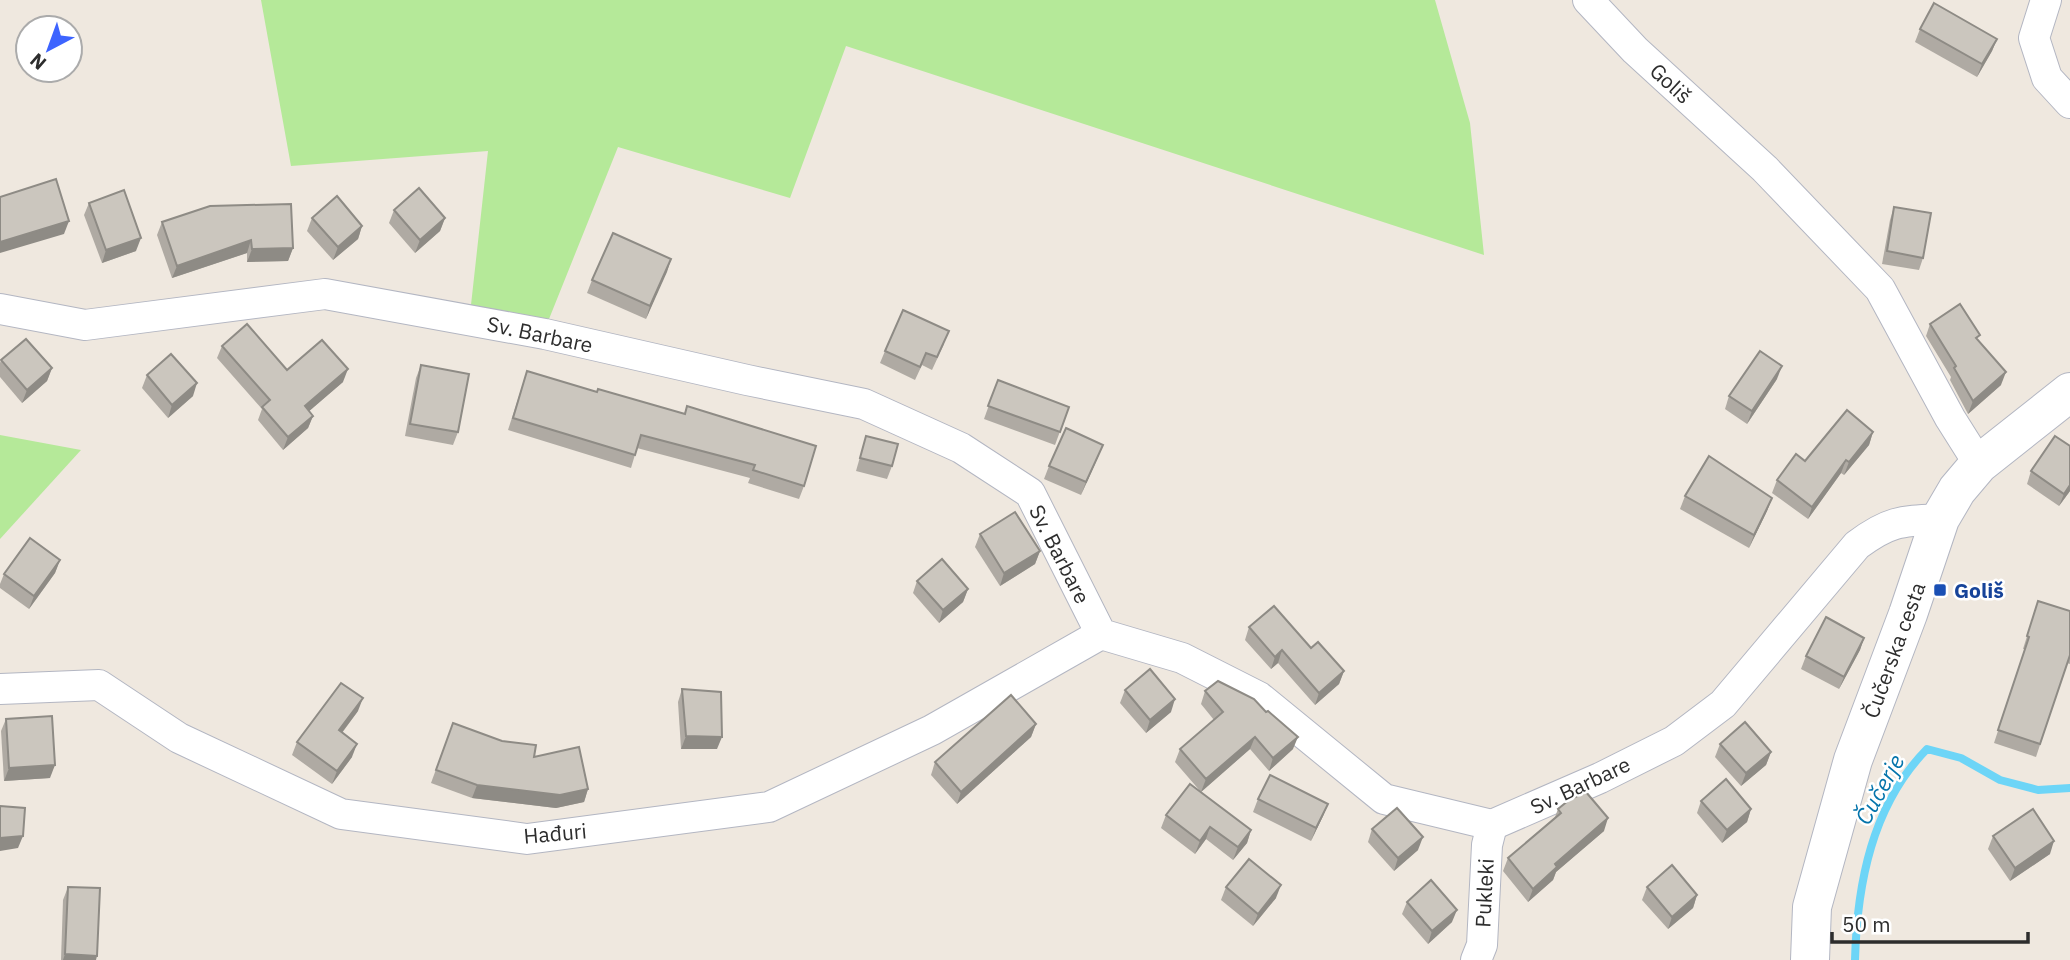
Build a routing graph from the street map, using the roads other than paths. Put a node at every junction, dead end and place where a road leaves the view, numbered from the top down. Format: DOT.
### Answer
graph roads {
  1 [pos="1588,0"];
  2 [pos="2046,0"];
  3 [pos="2070,103"];
  4 [pos="0,309"];
  5 [pos="2070,392"];
  6 [pos="1979,464"];
  7 [pos="1940,519"];
  8 [pos="1101,634"];
  9 [pos="0,689"];
  10 [pos="1492,825"];
  11 [pos="1476,960"];
  12 [pos="1810,960"];
  1 -- 6 [label="street, Goliš"];
  2 -- 3 [label="street"];
  4 -- 8 [label="street, Sv. Barbare"];
  5 -- 6 [label="street, Čučerska cesta"];
  6 -- 7 [label="street, Čučerska cesta"];
  7 -- 10 [label="street, Sv. Barbare"];
  7 -- 12 [label="street, Čučerska cesta"];
  8 -- 9 [label="street, Hađuri"];
  8 -- 10 [label="street"];
  10 -- 11 [label="street, Pukleki"];
}
